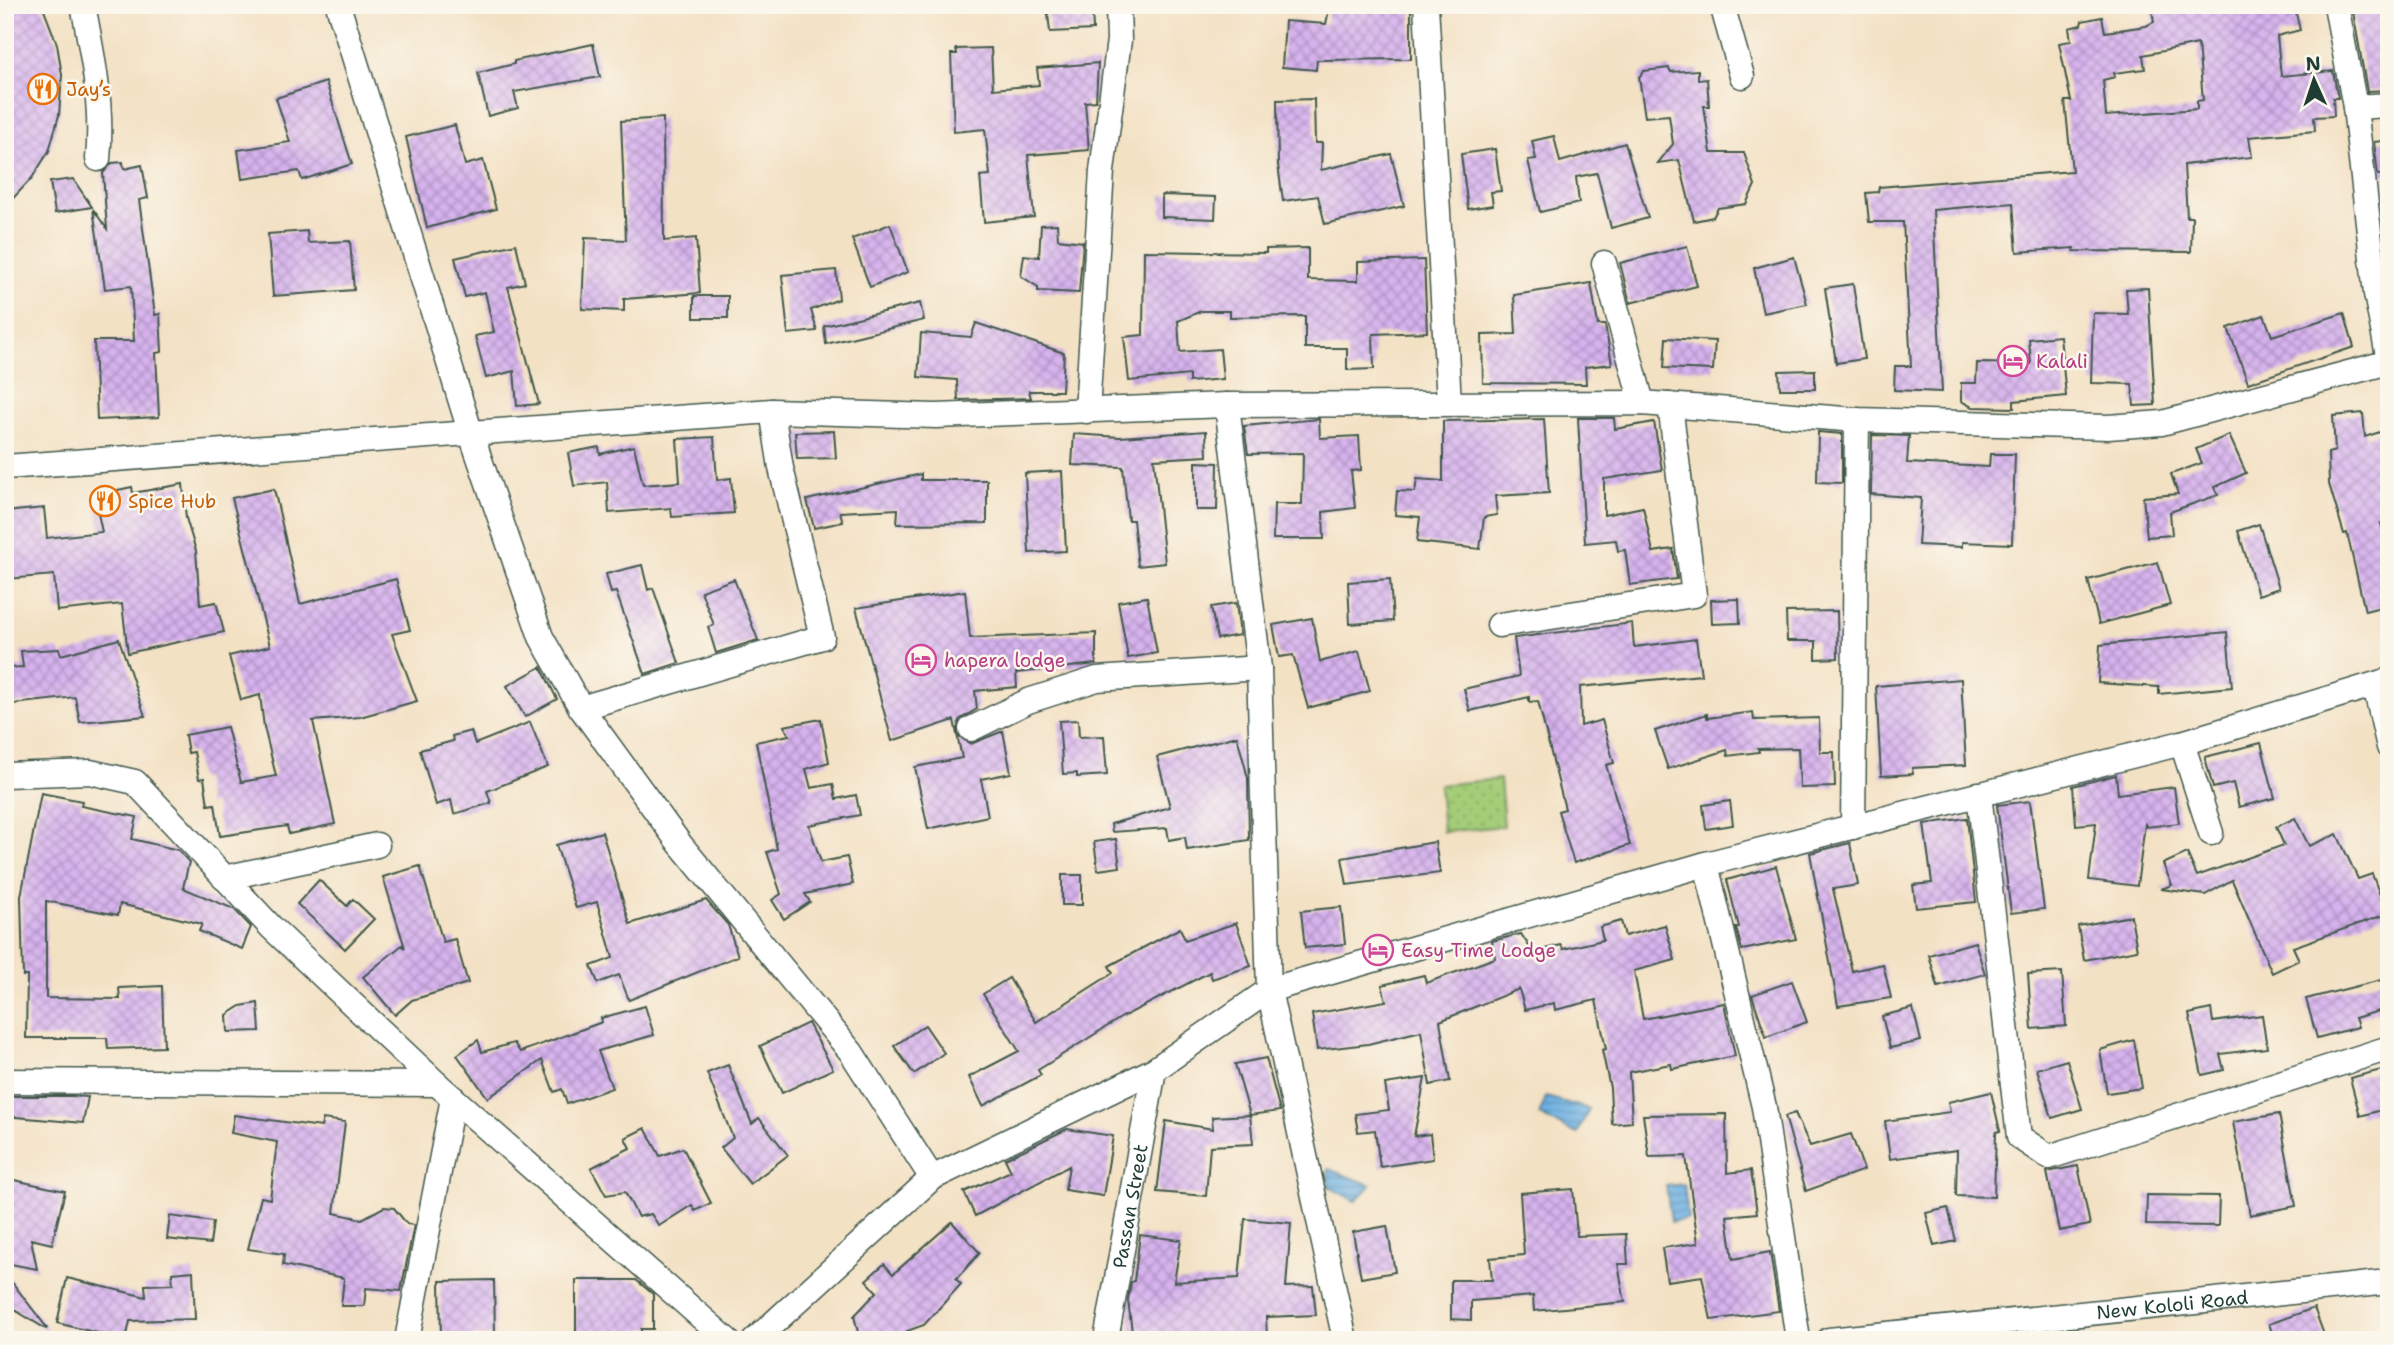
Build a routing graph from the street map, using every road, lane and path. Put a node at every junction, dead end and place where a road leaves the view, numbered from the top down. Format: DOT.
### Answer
graph roads {
  1 [pos="83,5"];
  2 [pos="338,5"];
  3 [pos="1118,5"];
  4 [pos="1426,5"];
  5 [pos="1722,5"];
  6 [pos="2336,5"];
  7 [pos="1742,76"];
  8 [pos="2389,105"];
  9 [pos="2355,107"];
  10 [pos="98,159"];
  11 [pos="1604,263"];
  12 [pos="2389,362"];
  13 [pos="1449,402"];
  14 [pos="1642,403"];
  15 [pos="1227,405"];
  16 [pos="1670,405"];
  17 [pos="772,411"];
  18 [pos="1087,411"];
  19 [pos="1857,420"];
  20 [pos="470,431"];
  21 [pos="5,467"];
  22 [pos="1499,625"];
  23 [pos="1259,668"];
  24 [pos="2382,683"];
  25 [pos="581,708"];
  26 [pos="971,729"];
  27 [pos="2182,743"];
  28 [pos="2389,747"];
  29 [pos="5,775"];
  30 [pos="1979,794"];
  31 [pos="1853,827"];
  32 [pos="2211,833"];
  33 [pos="377,845"];
  34 [pos="1706,864"];
  35 [pos="224,878"];
  36 [pos="1269,990"];
  37 [pos="2389,1048"];
  38 [pos="1154,1070"];
  39 [pos="5,1081"];
  40 [pos="445,1091"];
  41 [pos="932,1178"];
  42 [pos="2389,1282"];
  43 [pos="407,1340"];
  44 [pos="727,1340"];
  45 [pos="755,1340"];
  46 [pos="1106,1340"];
  47 [pos="1345,1340"];
  48 [pos="1798,1340"];
  49 [pos="1829,1340"];
  1 -- 10 [label="street"];
  2 -- 20 [label="street"];
  3 -- 18 [label="street"];
  4 -- 13 [label="street"];
  5 -- 7 [label="street"];
  6 -- 9 [label="street"];
  8 -- 9 [label="street"];
  9 -- 12 [label="street"];
  11 -- 14 [label="street"];
  12 -- 19 [label="street"];
  13 -- 14 [label="street"];
  13 -- 15 [label="street"];
  14 -- 16 [label="street"];
  15 -- 18 [label="street"];
  15 -- 23 [label="street"];
  16 -- 19 [label="street"];
  16 -- 22 [label="street"];
  17 -- 18 [label="street"];
  17 -- 20 [label="street"];
  17 -- 25 [label="street"];
  19 -- 31 [label="street"];
  20 -- 21 [label="street"];
  20 -- 25 [label="street"];
  23 -- 26 [label="street"];
  23 -- 36 [label="street"];
  24 -- 27 [label="street"];
  24 -- 28 [label="street"];
  25 -- 41 [label="street"];
  27 -- 30 [label="street"];
  27 -- 32 [label="street"];
  29 -- 35 [label="street"];
  30 -- 31 [label="street"];
  30 -- 37 [label="street"];
  31 -- 34 [label="street"];
  33 -- 35 [label="street"];
  34 -- 36 [label="street"];
  34 -- 48 [label="street"];
  35 -- 40 [label="street"];
  36 -- 38 [label="street"];
  36 -- 47 [label="street"];
  38 -- 41 [label="street"];
  38 -- 46 [label="street, Passan Street"];
  39 -- 40 [label="street"];
  40 -- 43 [label="street"];
  40 -- 44 [label="street"];
  41 -- 45 [label="street"];
  42 -- 49 [label="street, New Kololi Road"];
}
